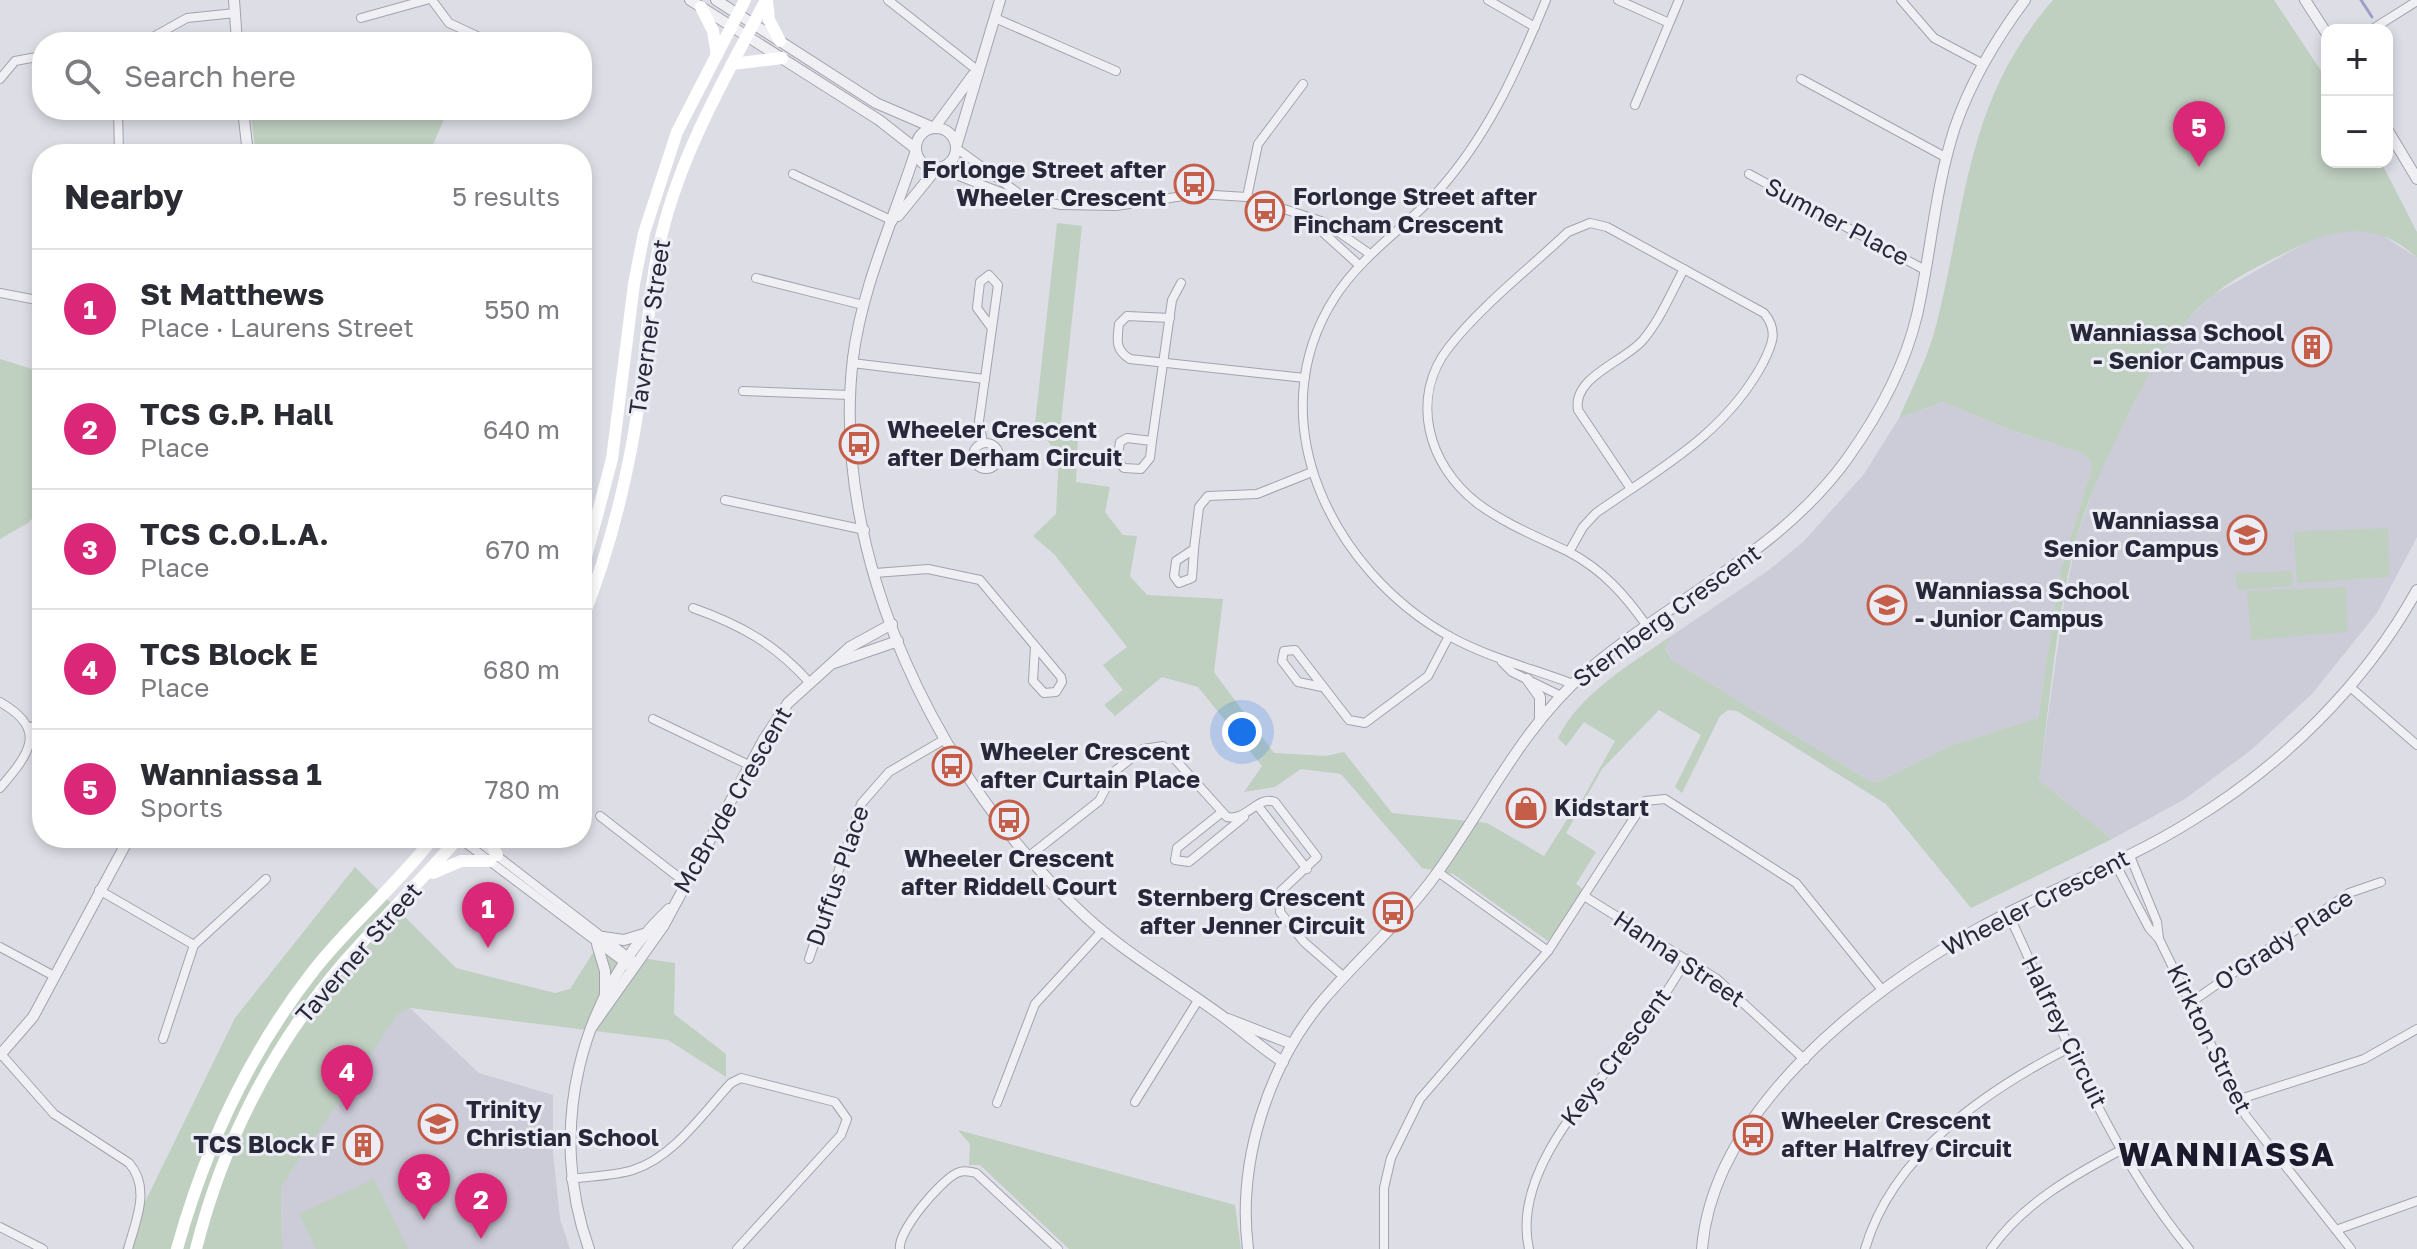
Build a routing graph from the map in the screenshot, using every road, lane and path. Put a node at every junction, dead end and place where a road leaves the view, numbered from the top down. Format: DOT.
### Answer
graph roads {
  1 [pos="234,0"];
  2 [pos="429,0"];
  3 [pos="716,0"];
  4 [pos="745,0"];
  5 [pos="766,0"];
  6 [pos="888,0"];
  7 [pos="1000,0"];
  8 [pos="1488,0"];
  9 [pos="1546,0"];
  10 [pos="1618,0"];
  11 [pos="1679,0"];
  12 [pos="1901,0"];
  13 [pos="2025,0"];
  14 [pos="2305,0"];
  15 [pos="2417,1"];
  16 [pos="696,3"];
  17 [pos="235,13"];
  18 [pos="361,18"];
  19 [pos="995,18"];
  20 [pos="735,20"];
  21 [pos="1667,22"];
  22 [pos="2381,24"];
  23 [pos="2321,25"];
  24 [pos="1535,27"];
  25 [pos="750,30"];
  26 [pos="162,32"];
  27 [pos="236,32"];
  28 [pos="468,32"];
  29 [pos="780,41"];
  30 [pos="717,55"];
  31 [pos="32,58"];
  32 [pos="782,58"];
  33 [pos="732,64"];
  34 [pos="1983,64"];
  35 [pos="977,70"];
  36 [pos="1116,71"];
  37 [pos="0,79"];
  38 [pos="1801,79"];
  39 [pos="1303,84"];
  40 [pos="1635,105"];
  41 [pos="118,120"];
  42 [pos="244,120"];
  43 [pos="934,128"];
  44 [pos="2393,139"];
  45 [pos="119,144"];
  46 [pos="247,144"];
  47 [pos="956,148"];
  48 [pos="916,150"];
  49 [pos="1947,158"];
  50 [pos="938,168"];
  51 [pos="793,174"];
  52 [pos="1749,174"];
  53 [pos="2417,179"];
  54 [pos="1022,195"];
  55 [pos="1247,197"];
  56 [pos="1307,218"];
  57 [pos="893,221"];
  58 [pos="1370,254"];
  59 [pos="1359,265"];
  60 [pos="1684,269"];
  61 [pos="1925,270"];
  62 [pos="756,278"];
  63 [pos="1181,283"];
  64 [pos="0,293"];
  65 [pos="32,299"];
  66 [pos="863,305"];
  67 [pos="1170,318"];
  68 [pos="991,327"];
  69 [pos="1165,361"];
  70 [pos="852,363"];
  71 [pos="1305,378"];
  72 [pos="985,379"];
  73 [pos="743,391"];
  74 [pos="850,395"];
  75 [pos="1152,441"];
  76 [pos="983,443"];
  77 [pos="1312,472"];
  78 [pos="1631,489"];
  79 [pos="725,500"];
  80 [pos="865,530"];
  81 [pos="592,534"];
  82 [pos="1194,549"];
  83 [pos="1569,552"];
  84 [pos="875,573"];
  85 [pos="2417,590"];
  86 [pos="592,594"];
  87 [pos="693,608"];
  88 [pos="892,624"];
  89 [pos="1647,626"];
  90 [pos="1449,636"];
  91 [pos="898,641"];
  92 [pos="1035,647"];
  93 [pos="1502,662"];
  94 [pos="834,663"];
  95 [pos="1527,679"];
  96 [pos="809,682"];
  97 [pos="1573,684"];
  98 [pos="2349,686"];
  99 [pos="1322,687"];
  100 [pos="1561,696"];
  101 [pos="0,702"];
  102 [pos="653,719"];
  103 [pos="1540,720"];
  104 [pos="32,727"];
  105 [pos="28,728"];
  106 [pos="945,739"];
  107 [pos="2417,745"];
  108 [pos="751,766"];
  109 [pos="0,788"];
  110 [pos="1258,806"];
  111 [pos="1221,813"];
  112 [pos="1247,813"];
  113 [pos="600,816"];
  114 [pos="123,848"];
  115 [pos="424,848"];
  116 [pos="449,848"];
  117 [pos="476,848"];
  118 [pos="484,848"];
  119 [pos="492,848"];
  120 [pos="2130,856"];
  121 [pos="1028,857"];
  122 [pos="494,858"];
  123 [pos="2115,863"];
  124 [pos="1307,869"];
  125 [pos="1438,872"];
  126 [pos="266,879"];
  127 [pos="423,879"];
  128 [pos="2381,882"];
  129 [pos="686,883"];
  130 [pos="99,890"];
  131 [pos="1584,896"];
  132 [pos="670,907"];
  133 [pos="2008,913"];
  134 [pos="1102,931"];
  135 [pos="647,933"];
  136 [pos="2159,939"];
  137 [pos="600,940"];
  138 [pos="194,945"];
  139 [pos="0,947"];
  140 [pos="1548,951"];
  141 [pos="809,959"];
  142 [pos="1687,959"];
  143 [pos="631,963"];
  144 [pos="54,976"];
  145 [pos="1344,977"];
  146 [pos="1883,991"];
  147 [pos="605,995"];
  148 [pos="1197,1002"];
  149 [pos="2190,1003"];
  150 [pos="1226,1019"];
  151 [pos="594,1021"];
  152 [pos="2417,1029"];
  153 [pos="163,1039"];
  154 [pos="1292,1044"];
  155 [pos="2071,1047"];
  156 [pos="0,1054"];
  157 [pos="1805,1060"];
  158 [pos="1283,1062"];
  159 [pos="2237,1100"];
  160 [pos="1135,1102"];
  161 [pos="997,1103"];
  162 [pos="2121,1150"];
  163 [pos="571,1179"];
  164 [pos="2417,1201"];
  165 [pos="0,1227"];
  166 [pos="2336,1230"];
  167 [pos="2185,1248"];
  168 [pos="43,1249"];
  169 [pos="128,1249"];
  170 [pos="177,1249"];
  171 [pos="196,1249"];
  172 [pos="589,1249"];
  173 [pos="737,1249"];
  174 [pos="900,1249"];
  175 [pos="1058,1249"];
  176 [pos="1248,1249"];
  177 [pos="1384,1249"];
  178 [pos="1529,1249"];
  179 [pos="1702,1249"];
  180 [pos="1865,1249"];
  181 [pos="1991,1249"];
  182 [pos="2351,1249"];
  1 -- 17 [label="street"];
  2 -- 18 [label="street"];
  2 -- 28 [label="street"];
  3 -- 20 [label="street"];
  4 -- 20 [label="main road, Taverner Street"];
  5 -- 25 [label="main road, Taverner Street"];
  5 -- 29 [label="main road"];
  6 -- 35 [label="street"];
  7 -- 19 [label="street"];
  8 -- 24 [label="street"];
  9 -- 24 [label="street"];
  10 -- 21 [label="street"];
  11 -- 21 [label="street"];
  12 -- 34 [label="street"];
  13 -- 34 [label="street, Sternberg Crescent"];
  14 -- 23 [label="street"];
  15 -- 22 [label="street"];
  16 -- 20 [label="street"];
  16 -- 30 [label="main road"];
  17 -- 26 [label="street"];
  17 -- 27 [label="street"];
  19 -- 35 [label="street"];
  19 -- 36 [label="street"];
  20 -- 25 [label="street"];
  20 -- 30 [label="main road, Taverner Street"];
  21 -- 40 [label="street"];
  24 -- 58 [label="street"];
  25 -- 29 [label="street"];
  25 -- 32 [label="street"];
  25 -- 33 [label="main road, Taverner Street"];
  29 -- 43 [label="street"];
  30 -- 81 [label="main road, Taverner Street"];
  31 -- 37 [label="street"];
  32 -- 33 [label="main road"];
  32 -- 48 [label="street"];
  33 -- 86 [label="main road, Taverner Street"];
  34 -- 49 [label="street, Sternberg Crescent"];
  35 -- 43 [label="street"];
  35 -- 47 [label="street"];
  38 -- 49 [label="street"];
  39 -- 55 [label="street"];
  41 -- 45 [label="street"];
  42 -- 46 [label="street"];
  43 -- 47 [label="street"];
  43 -- 48 [label="street"];
  44 -- 53 [label="street"];
  47 -- 50 [label="street"];
  47 -- 54 [label="street"];
  48 -- 50 [label="street"];
  48 -- 57 [label="street"];
  49 -- 61 [label="street, Sternberg Crescent"];
  50 -- 54 [label="street"];
  50 -- 57 [label="street"];
  51 -- 57 [label="street"];
  52 -- 61 [label="street, Sumner Place"];
  54 -- 55 [label="street"];
  55 -- 56 [label="street"];
  56 -- 58 [label="street"];
  56 -- 59 [label="street"];
  57 -- 66 [label="street"];
  58 -- 59 [label="street"];
  59 -- 71 [label="street"];
  60 -- 78 [label="street"];
  60 -- 78 [label="street"];
  60 -- 83 [label="street"];
  61 -- 89 [label="street, Sternberg Crescent"];
  62 -- 66 [label="street"];
  63 -- 67 [label="street"];
  64 -- 65 [label="street"];
  66 -- 70 [label="street"];
  67 -- 69 [label="street"];
  67 -- 69 [label="street"];
  68 -- 68 [label="street"];
  68 -- 72 [label="street"];
  69 -- 71 [label="street"];
  69 -- 75 [label="street"];
  70 -- 72 [label="street"];
  70 -- 74 [label="street"];
  71 -- 77 [label="street"];
  72 -- 76 [label="street"];
  73 -- 74 [label="street"];
  74 -- 80 [label="street"];
  75 -- 75 [label="street"];
  77 -- 82 [label="street"];
  77 -- 90 [label="street"];
  78 -- 83 [label="street"];
  79 -- 80 [label="street"];
  80 -- 84 [label="street"];
  83 -- 89 [label="street"];
  84 -- 88 [label="street"];
  84 -- 92 [label="street"];
  85 -- 98 [label="street, Wheeler Crescent"];
  87 -- 96 [label="street"];
  88 -- 91 [label="street"];
  88 -- 94 [label="street, McBryde Crescent"];
  89 -- 97 [label="street, Sternberg Crescent"];
  90 -- 93 [label="street"];
  90 -- 99 [label="street"];
  91 -- 94 [label="street, McBryde Crescent"];
  91 -- 106 [label="street"];
  92 -- 92 [label="street"];
  93 -- 95 [label="street"];
  93 -- 97 [label="street"];
  94 -- 96 [label="street, McBryde Crescent"];
  95 -- 100 [label="street"];
  95 -- 103 [label="street"];
  96 -- 108 [label="street, McBryde Crescent"];
  97 -- 100 [label="street, Sternberg Crescent"];
  98 -- 107 [label="street"];
  98 -- 120 [label="street, Wheeler Crescent"];
  99 -- 99 [label="street"];
  100 -- 103 [label="street, Sternberg Crescent"];
  101 -- 105 [label="street"];
  102 -- 108 [label="street"];
  103 -- 125 [label="street, Sternberg Crescent"];
  104 -- 105 [label="street"];
  105 -- 109 [label="street"];
  106 -- 121 [label="street"];
  106 -- 141 [label="street, Duffus Place"];
  108 -- 129 [label="street, McBryde Crescent"];
  110 -- 112 [label="street"];
  110 -- 124 [label="street"];
  110 -- 124 [label="street"];
  111 -- 112 [label="street"];
  111 -- 112 [label="street"];
  111 -- 121 [label="street"];
  113 -- 129 [label="street"];
  114 -- 130 [label="street"];
  115 -- 170 [label="main road, Taverner Street"];
  116 -- 127 [label="main road, Taverner Street"];
  117 -- 122 [label="street"];
  118 -- 122 [label="street"];
  119 -- 122 [label="main road"];
  120 -- 123 [label="street, Wheeler Crescent"];
  120 -- 136 [label="street, Kirkton Street"];
  121 -- 134 [label="street"];
  122 -- 127 [label="main road"];
  122 -- 137 [label="street"];
  123 -- 133 [label="street, Wheeler Crescent"];
  123 -- 136 [label="street, Kirkton Street"];
  124 -- 145 [label="street"];
  125 -- 140 [label="street"];
  125 -- 145 [label="street, Sternberg Crescent"];
  126 -- 138 [label="street"];
  127 -- 171 [label="main road, Taverner Street"];
  128 -- 149 [label="street, O'Grady Place"];
  129 -- 132 [label="street, McBryde Crescent"];
  130 -- 138 [label="street"];
  130 -- 144 [label="street"];
  131 -- 140 [label="street"];
  131 -- 142 [label="street, Hanna Street"];
  131 -- 146 [label="street"];
  132 -- 135 [label="street, McBryde Crescent"];
  132 -- 143 [label="street, McBryde Crescent"];
  133 -- 146 [label="street, Wheeler Crescent"];
  133 -- 155 [label="street, Halfrey Circuit"];
  134 -- 148 [label="street"];
  134 -- 161 [label="street"];
  135 -- 137 [label="street"];
  135 -- 143 [label="street, McBryde Crescent"];
  136 -- 149 [label="street, Kirkton Street"];
  137 -- 143 [label="street"];
  137 -- 147 [label="street"];
  138 -- 153 [label="street"];
  139 -- 144 [label="street"];
  140 -- 177 [label="street"];
  142 -- 157 [label="street, Hanna Street"];
  142 -- 178 [label="street, Keys Crescent"];
  143 -- 147 [label="street, McBryde Crescent"];
  143 -- 151 [label="street, McBryde Crescent"];
  144 -- 156 [label="street"];
  145 -- 154 [label="street, Sternberg Crescent"];
  146 -- 157 [label="street, Wheeler Crescent"];
  147 -- 151 [label="street, McBryde Crescent"];
  148 -- 150 [label="street"];
  148 -- 160 [label="street"];
  149 -- 159 [label="street, Kirkton Street"];
  150 -- 154 [label="street"];
  150 -- 158 [label="street"];
  151 -- 163 [label="street, McBryde Crescent"];
  152 -- 159 [label="street"];
  154 -- 158 [label="street, Sternberg Crescent"];
  155 -- 162 [label="street, Halfrey Circuit"];
  155 -- 180 [label="street"];
  156 -- 169 [label="street"];
  157 -- 179 [label="street, Wheeler Crescent"];
  158 -- 176 [label="street, Sternberg Crescent"];
  159 -- 166 [label="street, Kirkton Street"];
  162 -- 167 [label="street, Halfrey Circuit"];
  162 -- 181 [label="street"];
  163 -- 172 [label="street, McBryde Crescent"];
  163 -- 173 [label="street"];
  164 -- 166 [label="street"];
  165 -- 168 [label="street"];
  166 -- 182 [label="street, Kirkton Street"];
  174 -- 175 [label="street"];
}
